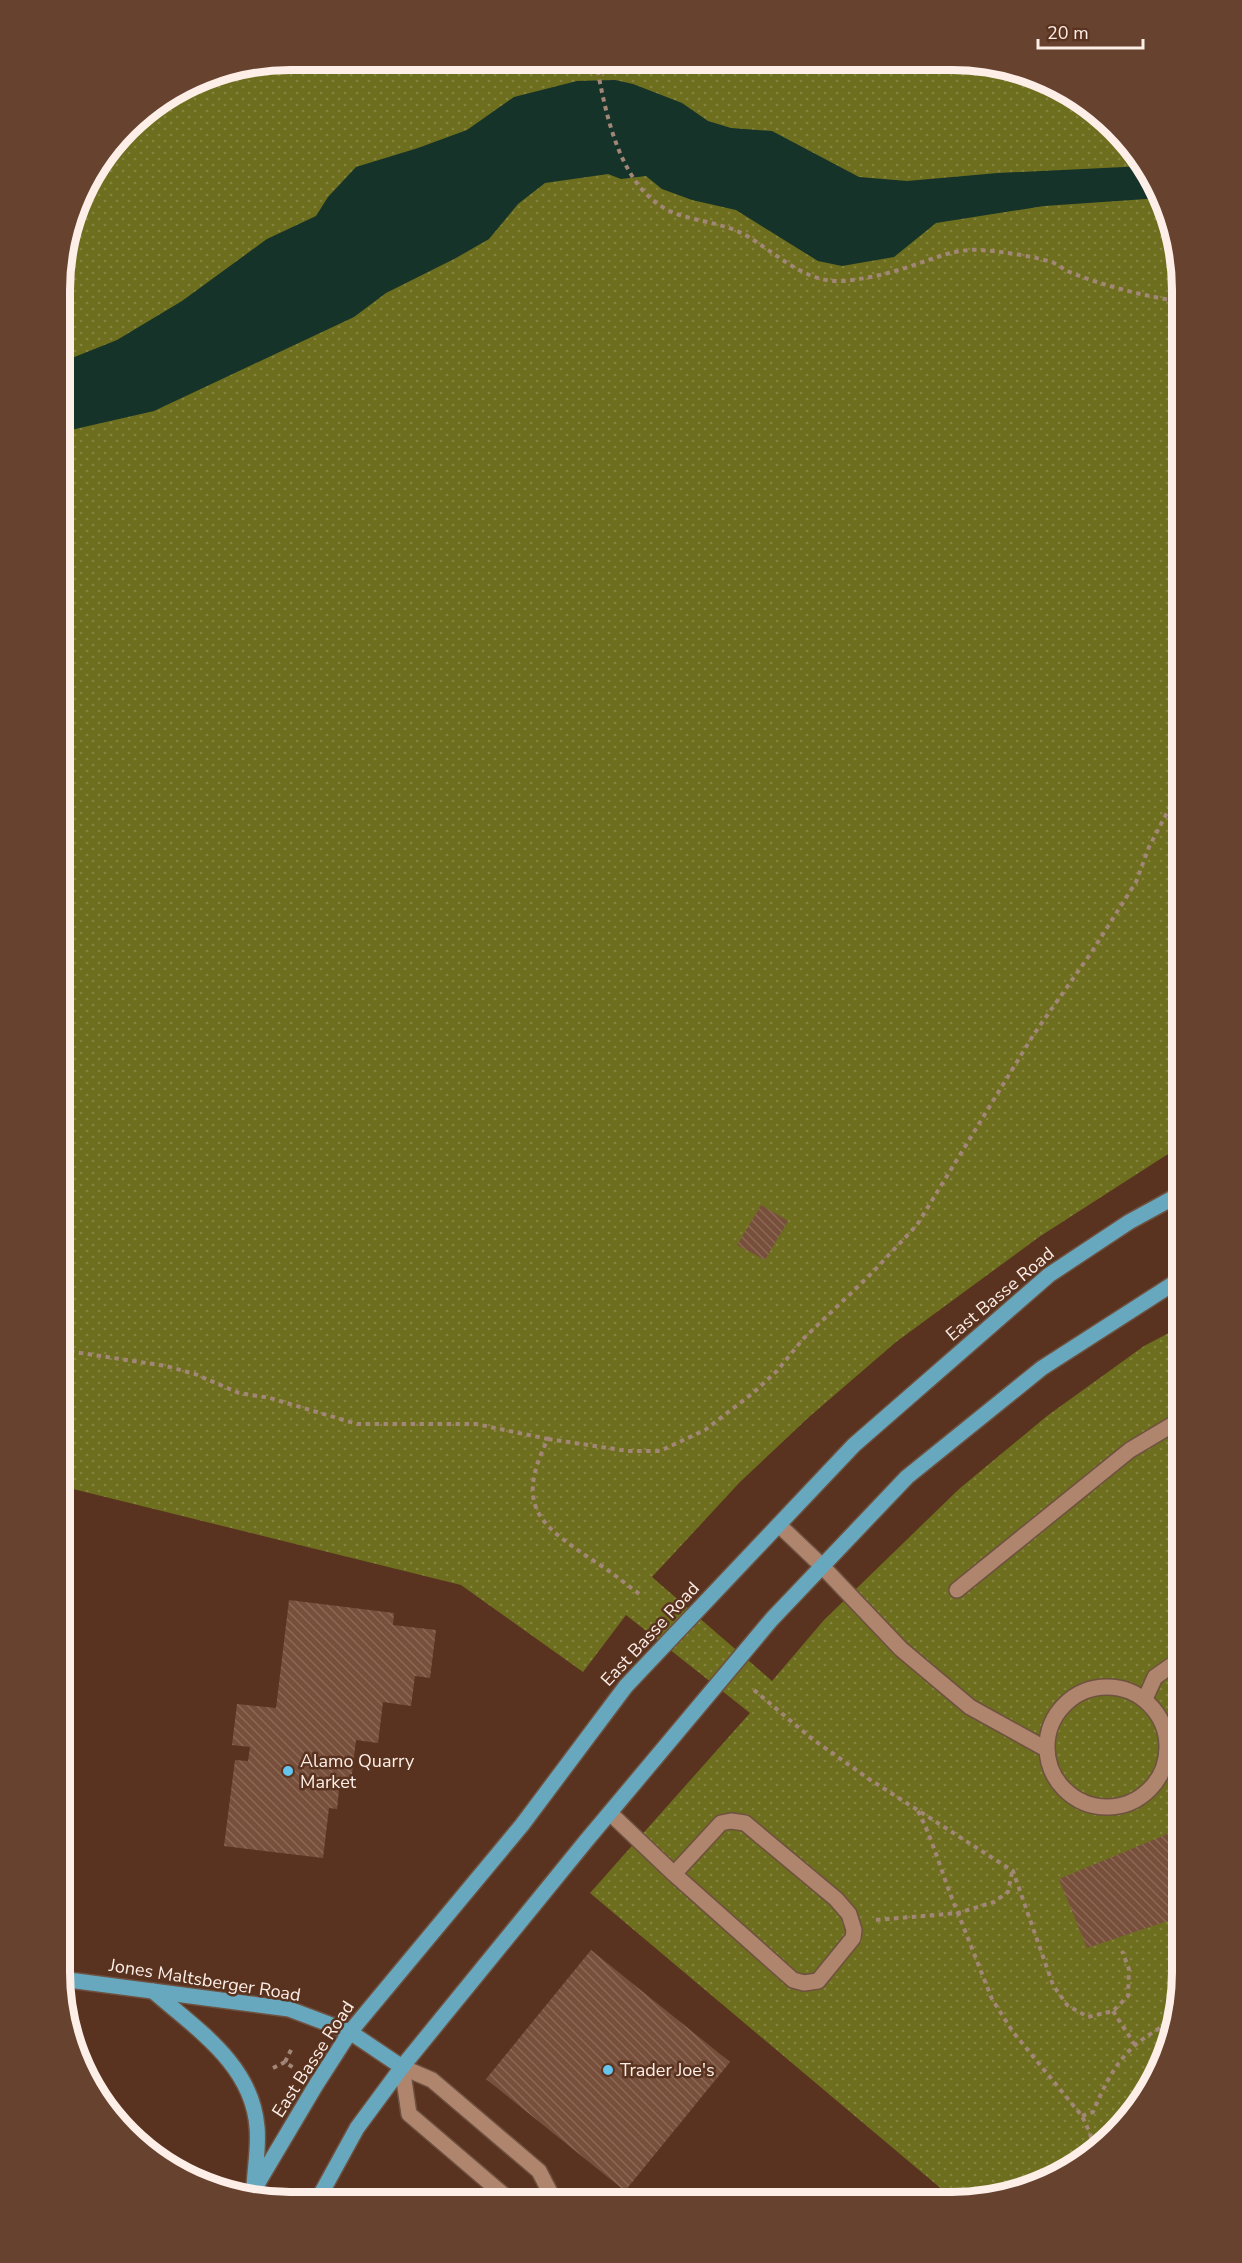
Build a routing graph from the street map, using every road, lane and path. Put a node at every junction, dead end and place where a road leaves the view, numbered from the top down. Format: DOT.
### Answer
graph roads {
  1 [pos="598,70"];
  2 [pos="1172,300"];
  3 [pos="1172,804"];
  4 [pos="1172,1198"];
  5 [pos="1172,1284"];
  6 [pos="70,1351"];
  7 [pos="1172,1425"];
  8 [pos="548,1439"];
  9 [pos="779,1525"];
  10 [pos="822,1566"];
  11 [pos="957,1590"];
  12 [pos="642,1596"];
  13 [pos="1172,1665"];
  14 [pos="754,1690"];
  15 [pos="1145,1699"];
  16 [pos="1046,1749"];
  17 [pos="917,1809"];
  18 [pos="609,1813"];
  19 [pos="1012,1871"];
  20 [pos="674,1874"];
  21 [pos="958,1913"];
  22 [pos="852,1922"];
  23 [pos="1122,1951"];
  24 [pos="71,1980"];
  25 [pos="153,1991"];
  26 [pos="1113,2011"];
  27 [pos="1165,2025"];
  28 [pos="350,2032"];
  29 [pos="1135,2045"];
  30 [pos="292,2048"];
  31 [pos="285,2062"];
  32 [pos="402,2067"];
  33 [pos="273,2068"];
  34 [pos="299,2071"];
  35 [pos="1082,2116"];
  36 [pos="1092,2142"];
  37 [pos="252,2189"];
  38 [pos="255,2189"];
  39 [pos="322,2192"];
  40 [pos="500,2192"];
  41 [pos="550,2192"];
  1 -- 2 [label="path"];
  3 -- 8 [label="path"];
  4 -- 9 [label="main road, East Basse Road"];
  5 -- 10 [label="main road"];
  6 -- 8 [label="path"];
  7 -- 11 [label="lane"];
  8 -- 12 [label="path"];
  9 -- 10 [label="lane"];
  9 -- 28 [label="main road, East Basse Road"];
  10 -- 16 [label="lane"];
  10 -- 18 [label="main road"];
  13 -- 15 [label="lane"];
  14 -- 17 [label="path"];
  15 -- 16 [label="lane"];
  15 -- 16 [label="lane"];
  17 -- 19 [label="path"];
  17 -- 21 [label="path"];
  18 -- 20 [label="lane"];
  18 -- 32 [label="main road"];
  19 -- 21 [label="path"];
  19 -- 26 [label="path"];
  20 -- 22 [label="lane"];
  20 -- 22 [label="lane"];
  21 -- 22 [label="path"];
  21 -- 35 [label="path"];
  23 -- 26 [label="path"];
  24 -- 25 [label="main road, Jones Maltsberger Road"];
  25 -- 28 [label="main road, Jones Maltsberger Road"];
  25 -- 37 [label="main road"];
  26 -- 29 [label="path"];
  27 -- 29 [label="path"];
  28 -- 32 [label="main road, Jones Maltsberger Road"];
  28 -- 38 [label="main road, East Basse Road"];
  29 -- 35 [label="path"];
  30 -- 31 [label="path"];
  31 -- 33 [label="path"];
  31 -- 34 [label="path"];
  32 -- 39 [label="main road"];
  32 -- 40 [label="lane"];
  32 -- 41 [label="lane"];
  35 -- 36 [label="path"];
}
